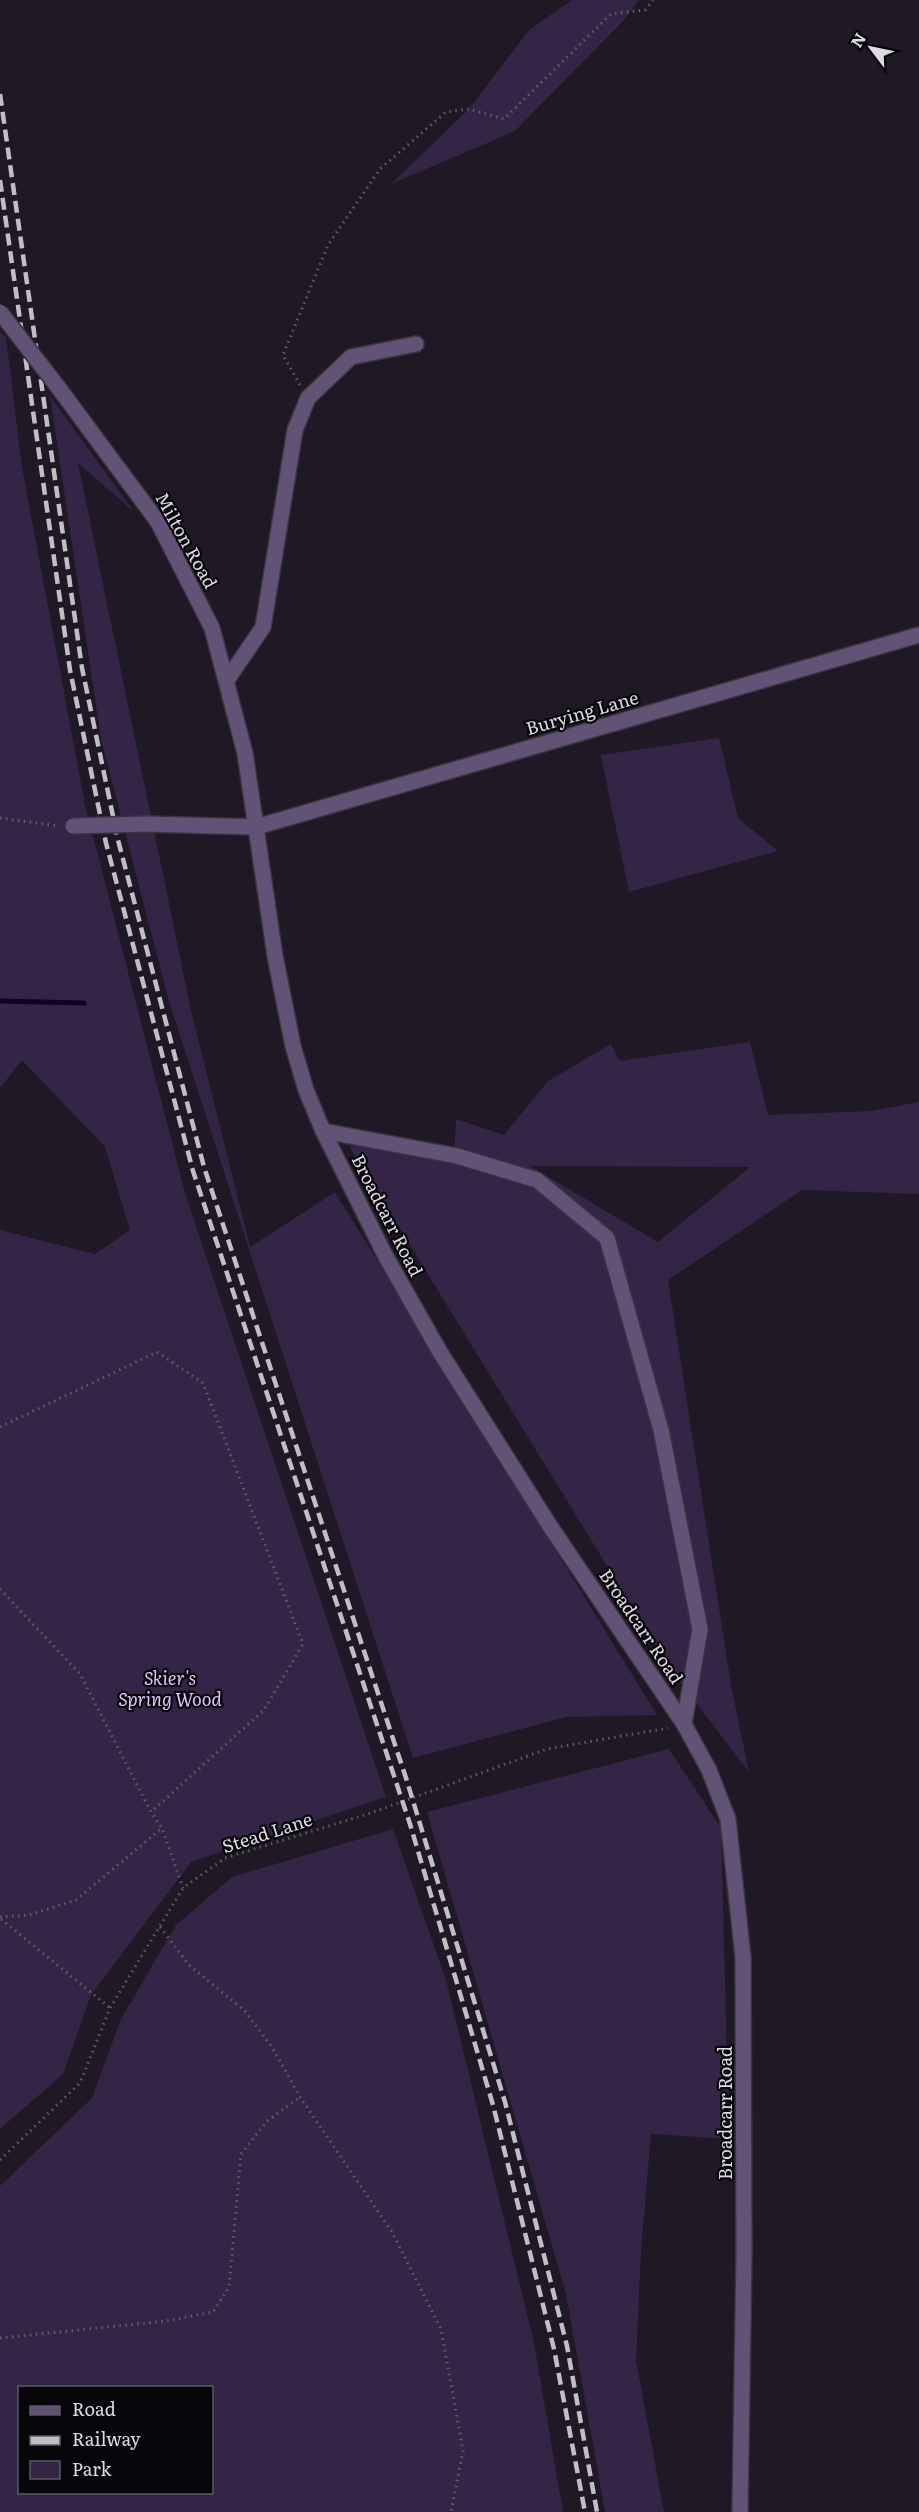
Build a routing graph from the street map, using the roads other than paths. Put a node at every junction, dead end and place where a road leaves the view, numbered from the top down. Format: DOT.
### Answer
graph roads {
  1 [pos="0,312"];
  2 [pos="416,344"];
  3 [pos="919,634"];
  4 [pos="227,680"];
  5 [pos="73,826"];
  6 [pos="256,827"];
  7 [pos="323,1131"];
  8 [pos="684,1724"];
  9 [pos="740,2512"];
  1 -- 4 [label="street, Milton Road, bridge"];
  2 -- 4 [label="street"];
  3 -- 6 [label="street, Burying Lane"];
  4 -- 6 [label="street, Milton Road"];
  5 -- 6 [label="street, Burying Lane, bridge"];
  6 -- 7 [label="street, Broadcarr Road"];
  7 -- 8 [label="street, Broadcarr Road"];
  7 -- 8 [label="street"];
  8 -- 9 [label="street, Broadcarr Road"];
}
